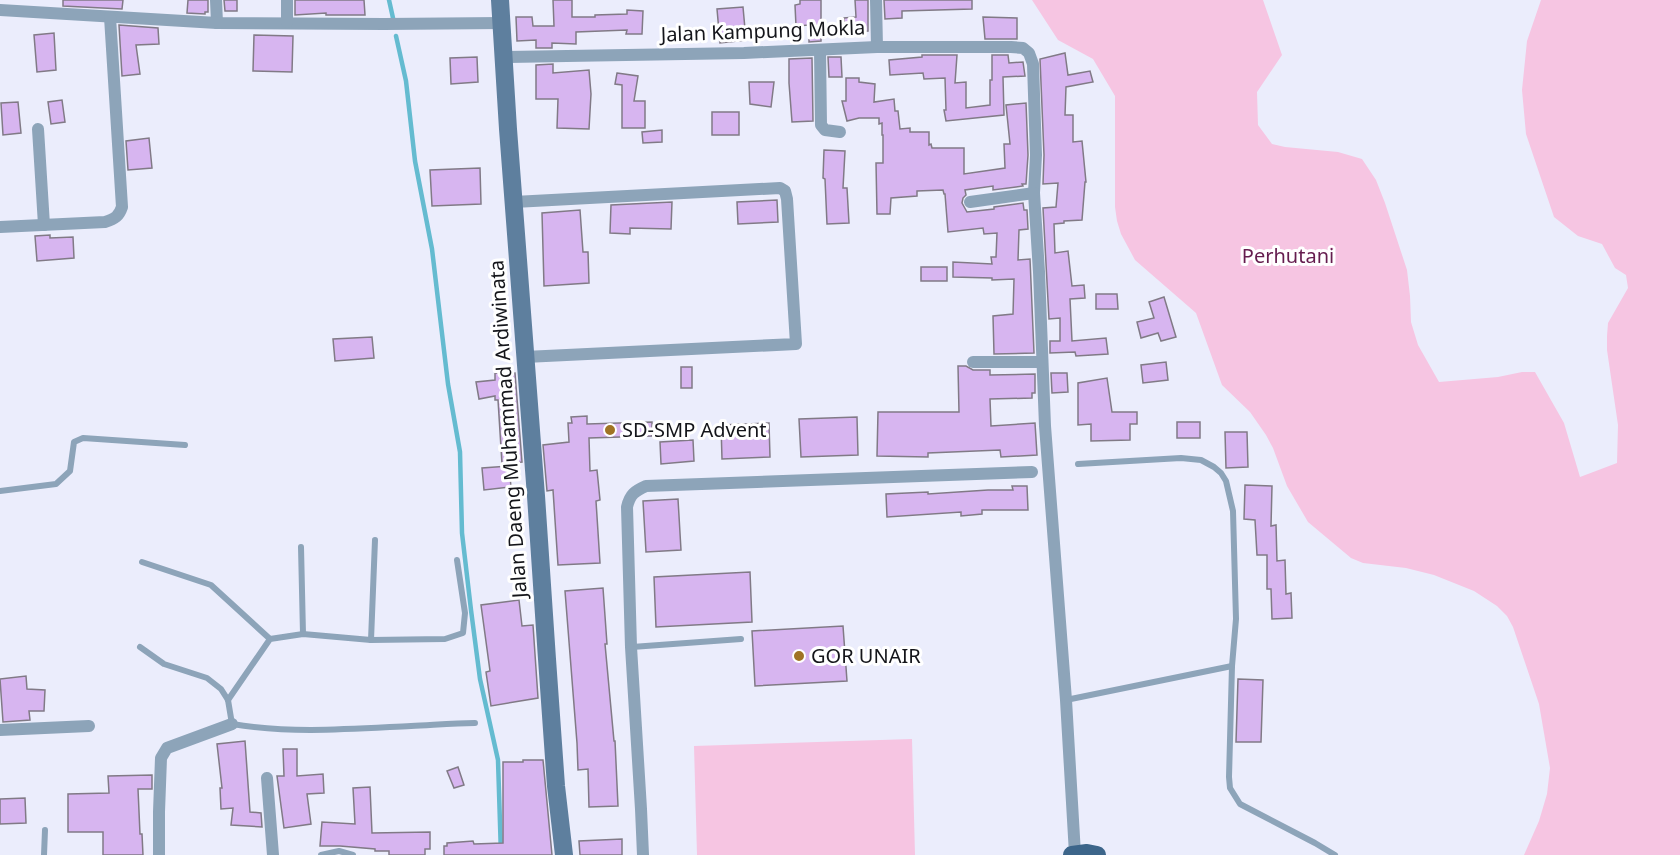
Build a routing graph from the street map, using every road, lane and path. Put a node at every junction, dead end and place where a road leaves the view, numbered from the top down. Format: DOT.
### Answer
graph roads {
  1 [pos="216,0"];
  2 [pos="287,0"];
  3 [pos="500,0"];
  4 [pos="876,0"];
  5 [pos="0,10"];
  6 [pos="110,17"];
  7 [pos="287,22"];
  8 [pos="217,23"];
  9 [pos="502,23"];
  10 [pos="877,47"];
  11 [pos="820,50"];
  12 [pos="504,57"];
  13 [pos="38,129"];
  14 [pos="840,132"];
  15 [pos="1034,193"];
  16 [pos="514,202"];
  17 [pos="970,202"];
  18 [pos="44,225"];
  19 [pos="0,227"];
  20 [pos="525,357"];
  21 [pos="973,362"];
  22 [pos="1042,362"];
  23 [pos="185,445"];
  24 [pos="1078,464"];
  25 [pos="1032,472"];
  26 [pos="0,491"];
  27 [pos="375,540"];
  28 [pos="301,547"];
  29 [pos="457,560"];
  30 [pos="142,562"];
  31 [pos="303,634"];
  32 [pos="270,639"];
  33 [pos="741,639"];
  34 [pos="371,640"];
  35 [pos="140,647"];
  36 [pos="631,647"];
  37 [pos="1232,666"];
  38 [pos="228,700"];
  39 [pos="1066,700"];
  40 [pos="475,723"];
  41 [pos="232,724"];
  42 [pos="89,726"];
  43 [pos="0,730"];
  44 [pos="267,778"];
  45 [pos="45,830"];
  46 [pos="44,855"];
  47 [pos="159,855"];
  48 [pos="273,855"];
  49 [pos="321,855"];
  50 [pos="353,855"];
  51 [pos="564,855"];
  52 [pos="642,855"];
  53 [pos="1074,855"];
  54 [pos="1097,855"];
  55 [pos="1335,855"];
  1 -- 8 [label="street"];
  2 -- 7 [label="street"];
  3 -- 9 [label="main road, Jalan Daeng Muhammad Ardiwinata"];
  4 -- 10 [label="street"];
  5 -- 6 [label="street"];
  6 -- 8 [label="street"];
  6 -- 18 [label="street"];
  7 -- 8 [label="street"];
  7 -- 9 [label="street"];
  9 -- 12 [label="main road, Jalan Daeng Muhammad Ardiwinata"];
  10 -- 11 [label="street, Jalan Kampung Mokla"];
  10 -- 15 [label="street, Jalan Kampung Mokla"];
  11 -- 12 [label="street, Jalan Kampung Mokla"];
  11 -- 14 [label="street"];
  12 -- 16 [label="main road, Jalan Daeng Muhammad Ardiwinata"];
  13 -- 18 [label="street"];
  15 -- 17 [label="street"];
  15 -- 22 [label="street"];
  16 -- 20 [label="main road, Jalan Daeng Muhammad Ardiwinata"];
  16 -- 20 [label="street"];
  18 -- 19 [label="street"];
  20 -- 51 [label="main road, Jalan Daeng Muhammad Ardiwinata"];
  21 -- 22 [label="street"];
  22 -- 39 [label="street"];
  23 -- 26 [label="lane"];
  24 -- 37 [label="lane"];
  25 -- 36 [label="street"];
  27 -- 34 [label="lane"];
  28 -- 31 [label="lane"];
  29 -- 34 [label="lane"];
  30 -- 32 [label="lane"];
  31 -- 32 [label="lane"];
  31 -- 34 [label="lane"];
  32 -- 38 [label="lane"];
  33 -- 36 [label="lane"];
  35 -- 38 [label="lane"];
  36 -- 52 [label="street"];
  37 -- 39 [label="lane"];
  37 -- 55 [label="lane"];
  38 -- 41 [label="lane"];
  39 -- 53 [label="street"];
  40 -- 41 [label="lane"];
  41 -- 47 [label="street"];
  42 -- 43 [label="street"];
  44 -- 48 [label="street"];
  45 -- 46 [label="lane"];
  49 -- 50 [label="lane"];
  53 -- 54 [label="main road"];
}
